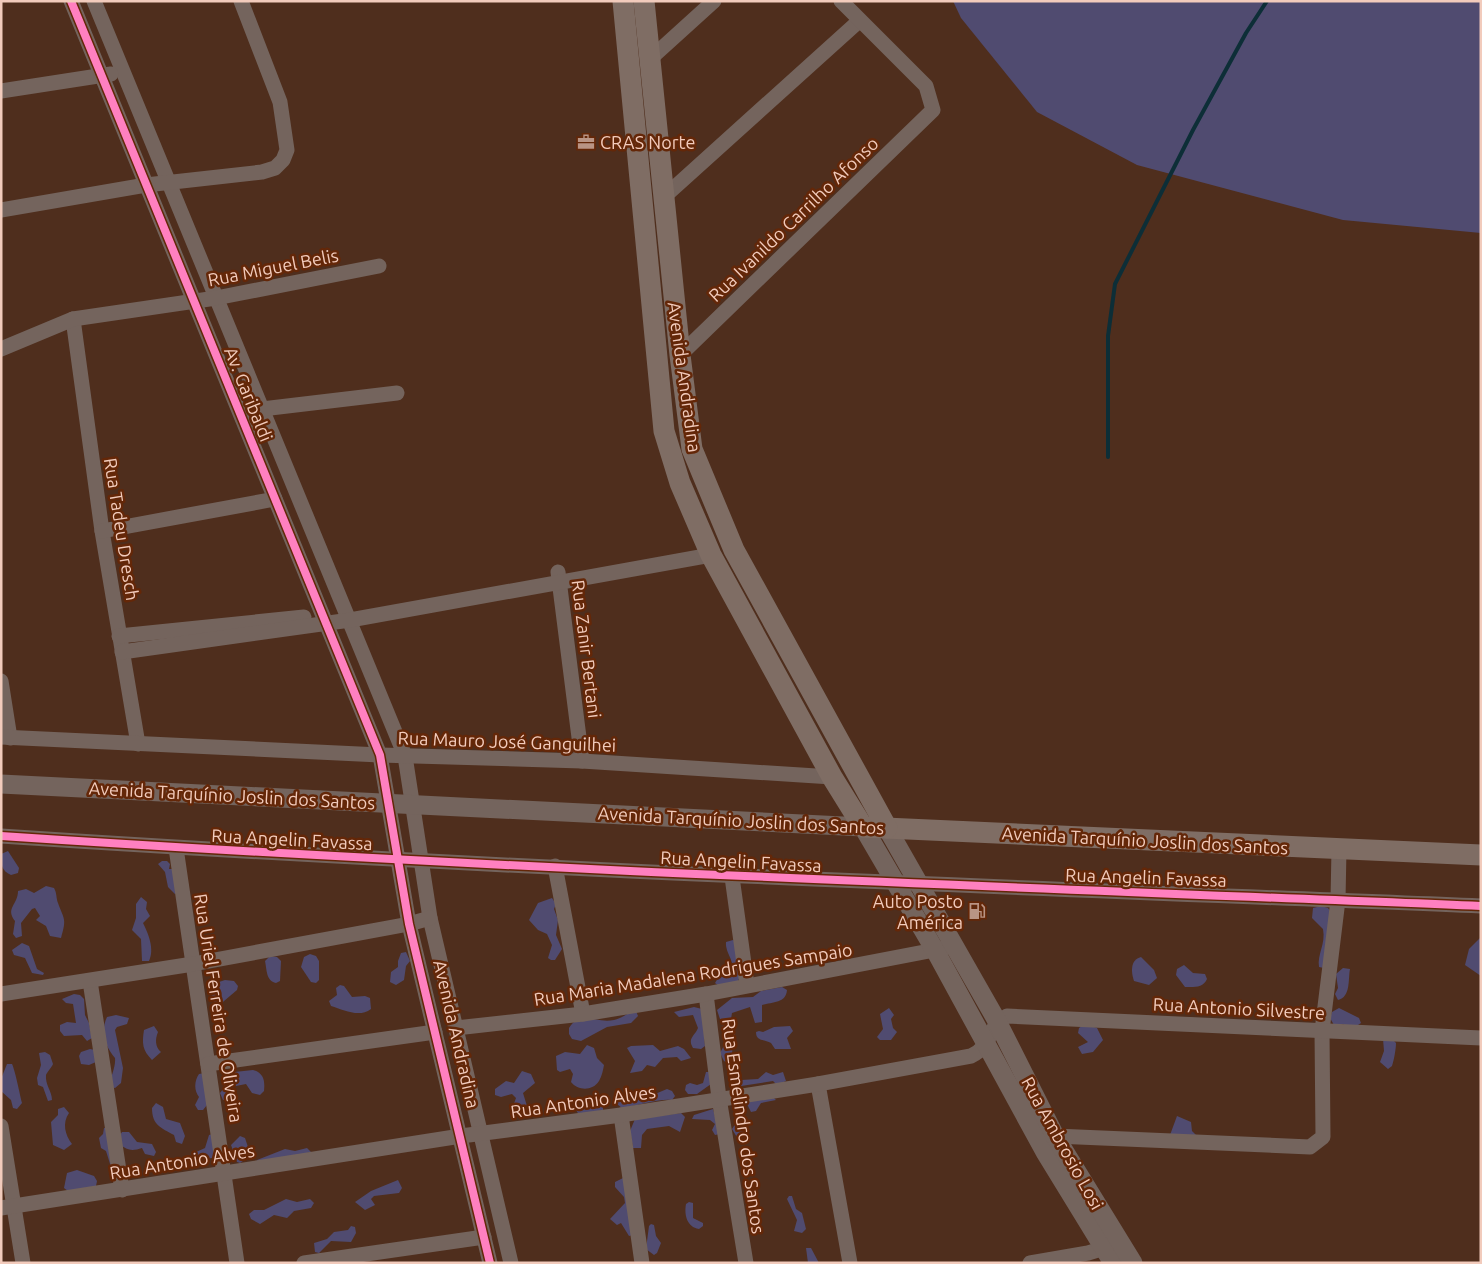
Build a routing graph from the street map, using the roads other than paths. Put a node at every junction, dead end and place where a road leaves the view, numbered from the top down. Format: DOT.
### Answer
graph roads {
  1 [pos="71,1"];
  2 [pos="94,1"];
  3 [pos="241,1"];
  4 [pos="623,1"];
  5 [pos="644,1"];
  6 [pos="714,1"];
  7 [pos="840,1"];
  8 [pos="859,21"];
  9 [pos="650,59"];
  10 [pos="122,74"];
  11 [pos="101,75"];
  12 [pos="1,91"];
  13 [pos="653,97"];
  14 [pos="632,98"];
  15 [pos="168,183"];
  16 [pos="146,185"];
  17 [pos="665,196"];
  18 [pos="1,210"];
  19 [pos="669,249"];
  20 [pos="647,250"];
  21 [pos="379,266"];
  22 [pos="216,298"];
  23 [pos="194,300"];
  24 [pos="73,319"];
  25 [pos="1,349"];
  26 [pos="680,355"];
  27 [pos="397,393"];
  28 [pos="262,409"];
  29 [pos="275,499"];
  30 [pos="102,531"];
  31 [pos="709,550"];
  32 [pos="558,577"];
  33 [pos="348,616"];
  34 [pos="326,619"];
  35 [pos="120,636"];
  36 [pos="122,652"];
  37 [pos="1,681"];
  38 [pos="6,737"];
  39 [pos="138,744"];
  40 [pos="380,756"];
  41 [pos="405,756"];
  42 [pos="582,762"];
  43 [pos="832,777"];
  44 [pos="1,784"];
  45 [pos="389,802"];
  46 [pos="412,803"];
  47 [pos="863,827"];
  48 [pos="887,828"];
  49 [pos="1,836"];
  50 [pos="176,848"];
  51 [pos="1339,849"];
  52 [pos="1481,855"];
  53 [pos="396,859"];
  54 [pos="420,860"];
  55 [pos="555,866"];
  56 [pos="732,877"];
  57 [pos="896,882"];
  58 [pos="918,883"];
  59 [pos="1338,900"];
  60 [pos="1481,906"];
  61 [pos="430,918"];
  62 [pos="409,924"];
  63 [pos="945,948"];
  64 [pos="193,964"];
  65 [pos="90,981"];
  66 [pos="747,985"];
  67 [pos="1,994"];
  68 [pos="706,994"];
  69 [pos="582,1014"];
  70 [pos="997,1021"];
  71 [pos="456,1028"];
  72 [pos="1322,1031"];
  73 [pos="435,1032"];
  74 [pos="1481,1038"];
  75 [pos="987,1044"];
  76 [pos="208,1064"];
  77 [pos="818,1084"];
  78 [pos="719,1098"];
  79 [pos="621,1115"];
  80 [pos="1,1126"];
  81 [pos="480,1134"];
  82 [pos="461,1136"];
  83 [pos="1055,1136"];
  84 [pos="226,1174"];
  85 [pos="122,1190"];
  86 [pos="8,1207"];
  87 [pos="484,1237"];
  88 [pos="1120,1256"];
  89 [pos="23,1263"];
  90 [pos="237,1263"];
  91 [pos="304,1263"];
  92 [pos="490,1263"];
  93 [pos="511,1263"];
  94 [pos="642,1263"];
  95 [pos="746,1263"];
  96 [pos="850,1263"];
  97 [pos="1030,1263"];
  1 -- 11 [label="street, Av. Garibaldi"];
  2 -- 10 [label="street, Av. Garibaldi"];
  3 -- 15 [label="street"];
  4 -- 14 [label="main road, Avenida Andradina"];
  5 -- 9 [label="main road, Avenida Andradina"];
  6 -- 9 [label="street"];
  7 -- 8 [label="street"];
  8 -- 17 [label="street"];
  8 -- 26 [label="street, Rua Ivanildo Carrilho Afonso"];
  9 -- 13 [label="main road, Avenida Andradina"];
  10 -- 11 [label="street"];
  10 -- 15 [label="street, Av. Garibaldi"];
  11 -- 12 [label="street"];
  11 -- 16 [label="street, Av. Garibaldi"];
  13 -- 14 [label="street"];
  13 -- 17 [label="main road, Avenida Andradina"];
  14 -- 20 [label="main road, Avenida Andradina"];
  15 -- 16 [label="street"];
  15 -- 22 [label="street, Av. Garibaldi"];
  16 -- 18 [label="street"];
  16 -- 23 [label="street, Av. Garibaldi"];
  17 -- 19 [label="main road, Avenida Andradina"];
  19 -- 20 [label="street"];
  19 -- 26 [label="main road, Avenida Andradina"];
  20 -- 31 [label="main road, Avenida Andradina"];
  21 -- 22 [label="street, Rua Miguel Belis"];
  22 -- 23 [label="street, Rua Miguel Belis"];
  22 -- 28 [label="street, Av. Garibaldi"];
  23 -- 24 [label="street, Rua Miguel Belis"];
  23 -- 29 [label="street, Av. Garibaldi"];
  24 -- 25 [label="street, Rua Miguel Belis"];
  24 -- 30 [label="street, Rua Tadeu Dresch"];
  26 -- 48 [label="main road, Avenida Andradina"];
  27 -- 28 [label="street"];
  28 -- 33 [label="street, Av. Garibaldi"];
  29 -- 30 [label="street"];
  29 -- 34 [label="street, Av. Garibaldi"];
  30 -- 35 [label="street, Rua Tadeu Dresch"];
  31 -- 32 [label="street"];
  31 -- 43 [label="main road, Avenida Andradina"];
  32 -- 33 [label="street"];
  32 -- 42 [label="street, Rua Zanir Bertani"];
  33 -- 34 [label="street"];
  33 -- 41 [label="street, Av. Garibaldi"];
  34 -- 35 [label="street"];
  34 -- 36 [label="street"];
  34 -- 40 [label="street, Av. Garibaldi"];
  35 -- 36 [label="street, Rua Tadeu Dresch"];
  36 -- 39 [label="street, Rua Tadeu Dresch"];
  37 -- 38 [label="street"];
  38 -- 39 [label="street, Rua Mauro José Ganguilhei"];
  39 -- 40 [label="street, Rua Mauro José Ganguilhei"];
  40 -- 41 [label="street, Rua Mauro José Ganguilhei"];
  40 -- 45 [label="street, Av. Garibaldi"];
  41 -- 42 [label="street, Rua Mauro José Ganguilhei"];
  41 -- 46 [label="street, Av. Garibaldi"];
  42 -- 43 [label="street, Rua Mauro José Ganguilhei"];
  43 -- 47 [label="main road, Avenida Andradina"];
  44 -- 45 [label="street, Avenida Tarquínio Joslin dos Santos"];
  45 -- 46 [label="street, Avenida Tarquínio Joslin dos Santos"];
  45 -- 53 [label="street, Av. Garibaldi"];
  46 -- 47 [label="street, Avenida Tarquínio Joslin dos Santos"];
  46 -- 54 [label="street, Avenida Andradina"];
  47 -- 48 [label="main road, Avenida Tarquínio Joslin dos Santos"];
  47 -- 57 [label="street"];
  48 -- 51 [label="main road, Avenida Tarquínio Joslin dos Santos"];
  48 -- 58 [label="street"];
  49 -- 50 [label="street, Rua Angelin Favassa"];
  50 -- 53 [label="street, Rua Angelin Favassa"];
  50 -- 64 [label="street, Rua Uriel Ferreira de Oliveira"];
  51 -- 52 [label="main road, Avenida Tarquínio Joslin dos Santos"];
  51 -- 59 [label="street"];
  53 -- 54 [label="street, Rua Angelin Favassa"];
  53 -- 62 [label="street, Av. Garibaldi"];
  54 -- 55 [label="street, Rua Angelin Favassa"];
  54 -- 61 [label="street, Avenida Andradina"];
  55 -- 56 [label="street, Rua Angelin Favassa"];
  55 -- 69 [label="street"];
  56 -- 57 [label="street, Rua Angelin Favassa"];
  56 -- 66 [label="street"];
  57 -- 58 [label="street, Rua Angelin Favassa"];
  57 -- 63 [label="street"];
  58 -- 59 [label="street, Rua Angelin Favassa"];
  58 -- 63 [label="street"];
  59 -- 60 [label="street, Rua Angelin Favassa"];
  59 -- 72 [label="street"];
  61 -- 62 [label="street"];
  61 -- 71 [label="street, Avenida Andradina"];
  62 -- 64 [label="street"];
  62 -- 73 [label="street, Av. Garibaldi"];
  63 -- 66 [label="street, Rua Maria Madalena Rodrigues Sampaio"];
  63 -- 70 [label="street, Rua Ambrosio Losi"];
  63 -- 75 [label="street, Rua Ambrosio Losi"];
  64 -- 65 [label="street"];
  64 -- 76 [label="street, Rua Uriel Ferreira de Oliveira"];
  65 -- 67 [label="street"];
  65 -- 85 [label="street"];
  66 -- 68 [label="street, Rua Maria Madalena Rodrigues Sampaio"];
  68 -- 69 [label="street, Rua Maria Madalena Rodrigues Sampaio"];
  68 -- 78 [label="street, Rua Esmelindro dos Santos"];
  69 -- 71 [label="street, Rua Maria Madalena Rodrigues Sampaio"];
  70 -- 72 [label="street, Rua Antonio Silvestre"];
  70 -- 75 [label="street"];
  70 -- 83 [label="street, Rua Ambrosio Losi"];
  71 -- 81 [label="street, Avenida Andradina"];
  72 -- 74 [label="street, Rua Antonio Silvestre"];
  72 -- 83 [label="street"];
  73 -- 76 [label="street"];
  73 -- 82 [label="street, Av. Garibaldi"];
  75 -- 77 [label="street, Rua Antonio Alves"];
  75 -- 88 [label="street, Rua Ambrosio Losi"];
  76 -- 84 [label="street, Rua Uriel Ferreira de Oliveira"];
  77 -- 78 [label="street, Rua Antonio Alves"];
  77 -- 96 [label="street"];
  78 -- 79 [label="street, Rua Antonio Alves"];
  78 -- 95 [label="street, Rua Esmelindro dos Santos"];
  79 -- 81 [label="street, Rua Antonio Alves"];
  79 -- 94 [label="street"];
  80 -- 86 [label="street"];
  81 -- 82 [label="street, Rua Antonio Alves"];
  81 -- 93 [label="street, Avenida Andradina"];
  82 -- 84 [label="street, Rua Antonio Alves"];
  82 -- 87 [label="street, Av. Garibaldi"];
  83 -- 88 [label="street, Rua Ambrosio Losi"];
  84 -- 85 [label="street, Rua Antonio Alves"];
  84 -- 90 [label="street, Rua Uriel Ferreira de Oliveira"];
  85 -- 86 [label="street, Rua Antonio Alves"];
  86 -- 89 [label="street"];
  87 -- 91 [label="street"];
  87 -- 92 [label="street, Av. Garibaldi"];
  88 -- 97 [label="street"];
}
